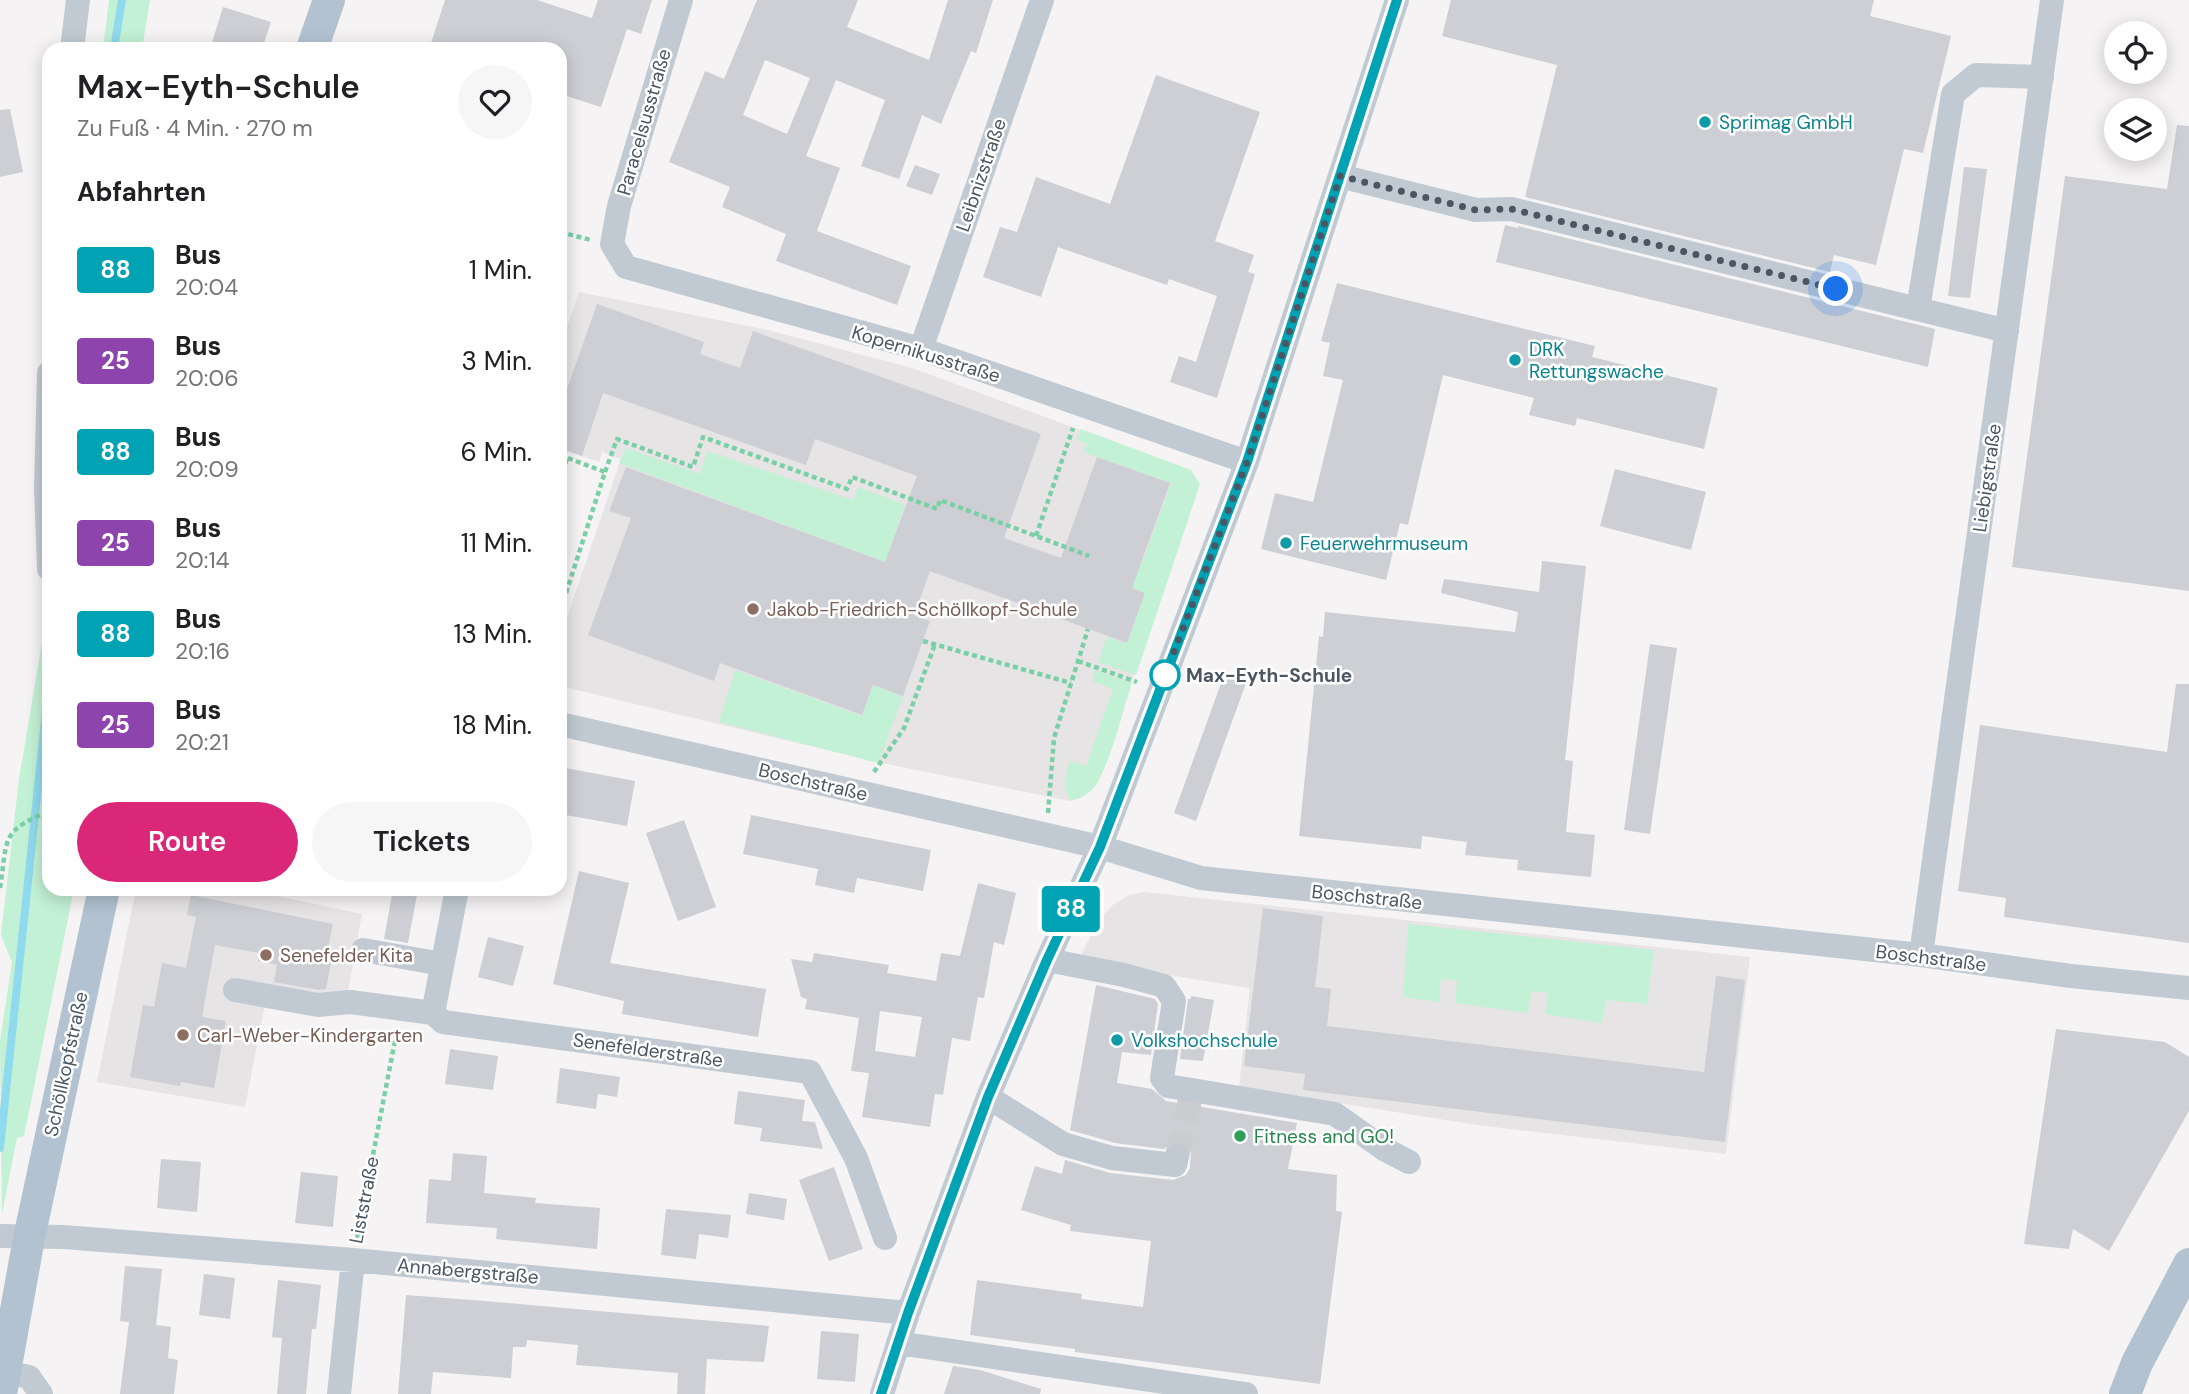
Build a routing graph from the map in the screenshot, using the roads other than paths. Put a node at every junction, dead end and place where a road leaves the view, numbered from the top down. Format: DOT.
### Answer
graph roads {
  1 [pos="78,0"];
  2 [pos="329,0"];
  3 [pos="681,0"];
  4 [pos="1042,0"];
  5 [pos="1397,0"];
  6 [pos="2052,0"];
  7 [pos="73,42"];
  8 [pos="314,42"];
  9 [pos="2042,77"];
  10 [pos="1340,176"];
  11 [pos="612,244"];
  12 [pos="1918,309"];
  13 [pos="2007,331"];
  14 [pos="921,349"];
  15 [pos="1247,462"];
  16 [pos="567,726"];
  17 [pos="1100,847"];
  18 [pos="102,896"];
  19 [pos="456,896"];
  20 [pos="363,950"];
  21 [pos="1921,956"];
  22 [pos="1047,960"];
  23 [pos="442,964"];
  24 [pos="2189,988"];
  25 [pos="235,990"];
  26 [pos="433,1013"];
  27 [pos="988,1097"];
  28 [pos="1177,1156"];
  29 [pos="1409,1162"];
  30 [pos="14,1237"];
  31 [pos="885,1238"];
  32 [pos="353,1260"];
  33 [pos="2189,1264"];
  34 [pos="908,1313"];
  35 [pos="898,1343"];
  36 [pos="3,1383"];
  37 [pos="41,1394"];
  38 [pos="340,1394"];
  39 [pos="881,1394"];
  40 [pos="1246,1394"];
  41 [pos="2125,1394"];
  1 -- 7 [label="street"];
  2 -- 8 [label="main road"];
  3 -- 11 [label="street, Paracelsusstraße"];
  4 -- 14 [label="street, Leibnizstraße"];
  5 -- 10 [label="street"];
  6 -- 9 [label="street, Liebigstraße"];
  9 -- 12 [label="street"];
  9 -- 13 [label="street, Liebigstraße"];
  10 -- 12 [label="street"];
  10 -- 15 [label="street"];
  11 -- 14 [label="street, Kopernikusstraße"];
  12 -- 13 [label="street"];
  13 -- 21 [label="street, Liebigstraße"];
  14 -- 15 [label="street, Kopernikusstraße"];
  15 -- 17 [label="street"];
  16 -- 17 [label="street, Boschstraße"];
  17 -- 21 [label="street, Boschstraße"];
  17 -- 22 [label="street"];
  18 -- 30 [label="main road, Schöllkopfstraße"];
  19 -- 23 [label="street"];
  20 -- 23 [label="street"];
  21 -- 24 [label="street, Boschstraße"];
  22 -- 27 [label="street"];
  22 -- 29 [label="street"];
  23 -- 26 [label="street"];
  25 -- 26 [label="street"];
  26 -- 31 [label="street, Senefelderstraße"];
  27 -- 28 [label="street"];
  27 -- 34 [label="street"];
  30 -- 32 [label="street, Annabergstraße"];
  30 -- 36 [label="main road, Schöllkopfstraße"];
  32 -- 34 [label="street, Annabergstraße"];
  32 -- 38 [label="street, Liststraße"];
  33 -- 41 [label="main road"];
  34 -- 35 [label="street"];
  35 -- 39 [label="street"];
  35 -- 40 [label="street"];
  36 -- 37 [label="street"];
}
